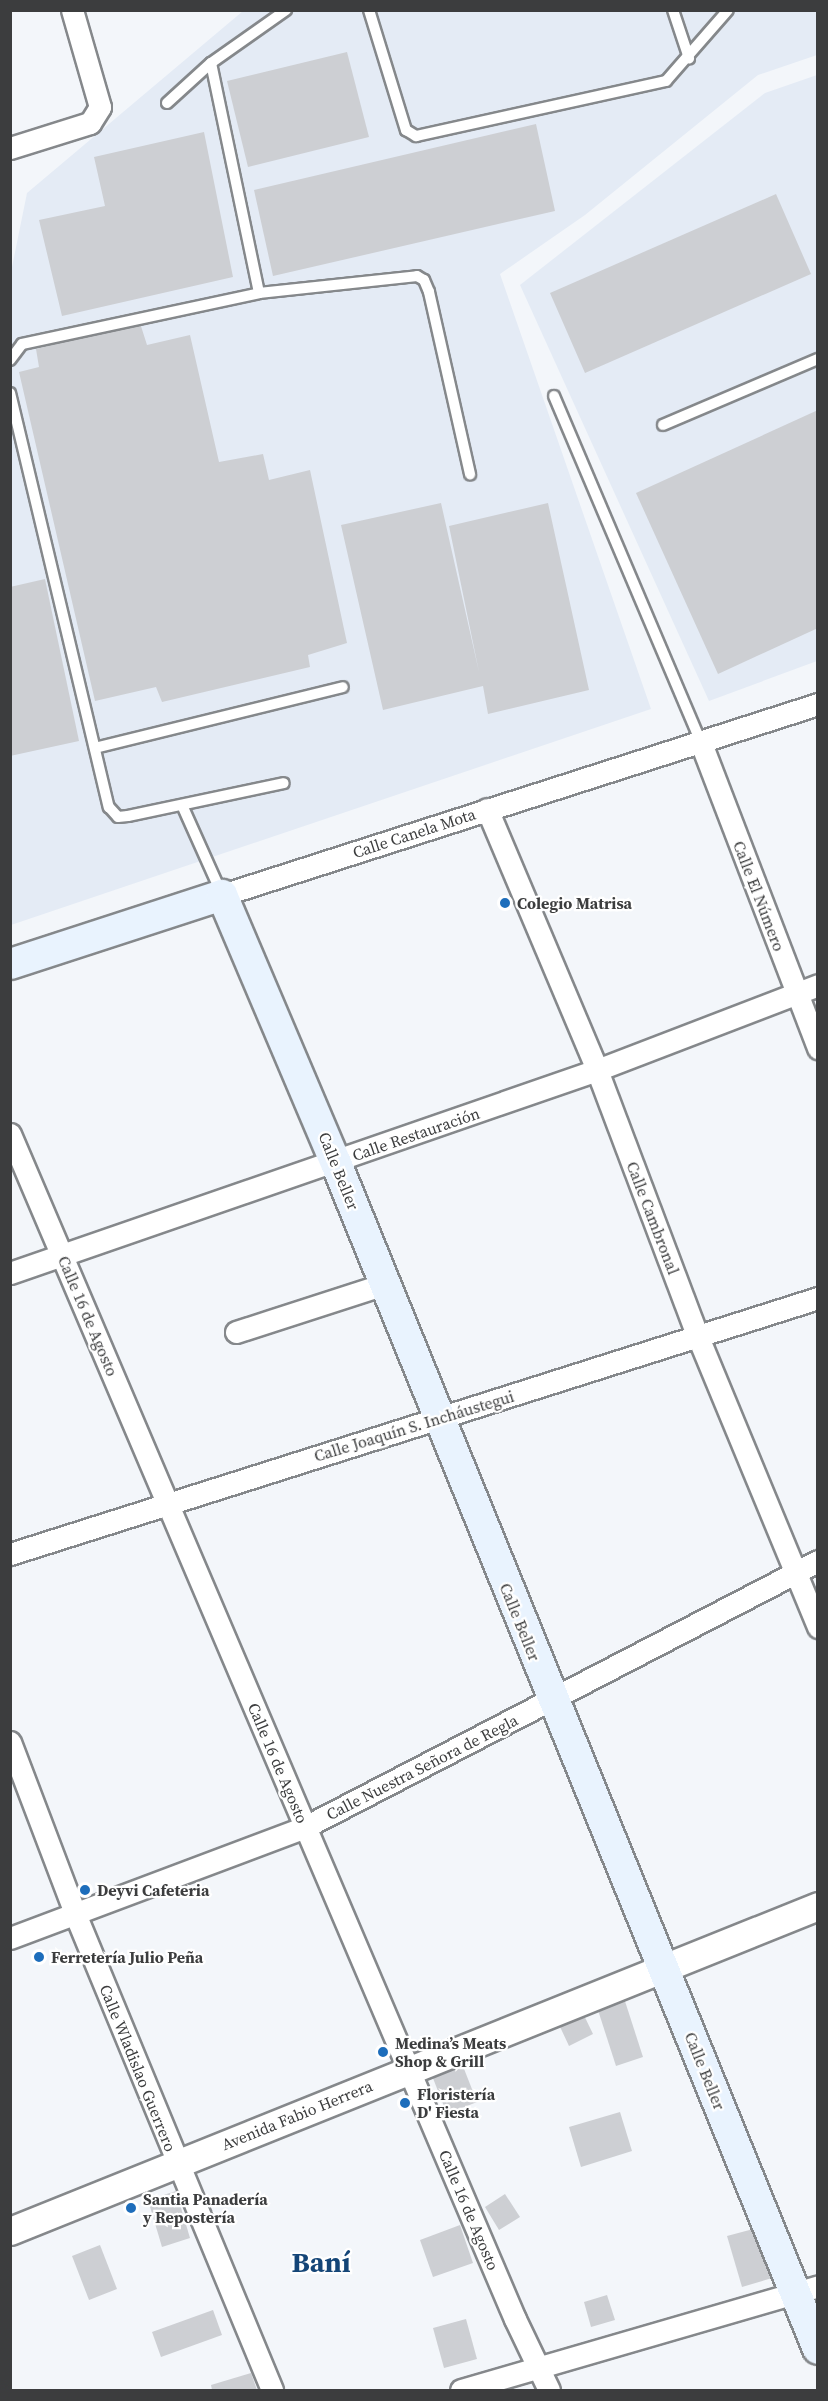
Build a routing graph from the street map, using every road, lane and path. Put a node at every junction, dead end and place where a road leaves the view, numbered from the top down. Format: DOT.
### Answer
graph roads {
  1 [pos="72,10"];
  2 [pos="286,10"];
  3 [pos="369,10"];
  4 [pos="673,10"];
  5 [pos="728,10"];
  6 [pos="689,58"];
  7 [pos="212,63"];
  8 [pos="167,103"];
  9 [pos="10,148"];
  10 [pos="259,293"];
  11 [pos="818,359"];
  12 [pos="10,360"];
  13 [pos="10,393"];
  14 [pos="554,396"];
  15 [pos="663,425"];
  16 [pos="471,474"];
  17 [pos="343,687"];
  18 [pos="818,704"];
  19 [pos="701,743"];
  20 [pos="95,748"];
  21 [pos="284,783"];
  22 [pos="182,805"];
  23 [pos="487,809"];
  24 [pos="222,895"];
  25 [pos="10,964"];
  26 [pos="818,984"];
  27 [pos="796,993"];
  28 [pos="818,1048"];
  29 [pos="597,1071"];
  30 [pos="10,1134"];
  31 [pos="336,1163"];
  32 [pos="62,1256"];
  33 [pos="10,1273"];
  34 [pos="385,1284"];
  35 [pos="818,1298"];
  36 [pos="236,1332"];
  37 [pos="698,1337"];
  38 [pos="440,1418"];
  39 [pos="168,1503"];
  40 [pos="10,1554"];
  41 [pos="818,1561"];
  42 [pos="796,1571"];
  43 [pos="818,1627"];
  44 [pos="551,1701"];
  45 [pos="10,1742"];
  46 [pos="305,1827"];
  47 [pos="818,1906"];
  48 [pos="76,1916"];
  49 [pos="10,1938"];
  50 [pos="664,1968"];
  51 [pos="409,2071"];
  52 [pos="177,2164"];
  53 [pos="10,2230"];
  54 [pos="806,2290"];
  55 [pos="818,2349"];
  56 [pos="541,2370"];
  57 [pos="272,2391"];
  58 [pos="461,2391"];
  59 [pos="549,2391"];
  1 -- 9 [label="street"];
  2 -- 7 [label="lane"];
  3 -- 6 [label="lane"];
  4 -- 6 [label="lane"];
  5 -- 6 [label="lane"];
  7 -- 8 [label="lane"];
  7 -- 10 [label="lane"];
  10 -- 12 [label="lane"];
  10 -- 16 [label="lane"];
  11 -- 15 [label="lane"];
  13 -- 20 [label="lane"];
  14 -- 19 [label="lane"];
  17 -- 20 [label="lane"];
  18 -- 19 [label="street, Calle Canela Mota"];
  19 -- 23 [label="street, Calle Canela Mota"];
  19 -- 27 [label="street, Calle El Número"];
  20 -- 22 [label="lane"];
  21 -- 22 [label="lane"];
  22 -- 24 [label="lane"];
  23 -- 24 [label="street, Calle Canela Mota"];
  23 -- 29 [label="street, Calle Cambronal"];
  24 -- 25 [label="main road, Calle Canela Mota"];
  24 -- 31 [label="main road, Calle Beller"];
  26 -- 27 [label="street, Calle Restauración"];
  27 -- 28 [label="street, Calle El Número"];
  27 -- 29 [label="street, Calle Restauración"];
  29 -- 31 [label="street, Calle Restauración"];
  29 -- 37 [label="street, Calle Cambronal"];
  30 -- 32 [label="street, Calle 16 de Agosto"];
  31 -- 32 [label="street, Calle Restauración"];
  31 -- 34 [label="main road, Calle Beller"];
  32 -- 33 [label="street, Calle Restauración"];
  32 -- 39 [label="street, Calle 16 de Agosto"];
  34 -- 36 [label="street"];
  34 -- 38 [label="main road, Calle Beller"];
  35 -- 37 [label="street, Calle Joaquín S. Incháustegui"];
  37 -- 38 [label="street, Calle Joaquín S. Incháustegui"];
  37 -- 42 [label="street, Calle Cambronal"];
  38 -- 39 [label="street, Calle Joaquín S. Incháustegui"];
  38 -- 44 [label="main road, Calle Beller"];
  39 -- 40 [label="street, Calle Joaquín S. Incháustegui"];
  39 -- 46 [label="street, Calle 16 de Agosto"];
  41 -- 42 [label="street, Calle Nuestra Señora de Regla"];
  42 -- 43 [label="street, Calle Cambronal"];
  42 -- 44 [label="street, Calle Nuestra Señora de Regla"];
  44 -- 46 [label="street, Calle Nuestra Señora de Regla"];
  44 -- 50 [label="main road, Calle Beller"];
  45 -- 48 [label="street, Calle Wladislao Guerrero"];
  46 -- 48 [label="street, Calle Nuestra Señora de Regla"];
  46 -- 51 [label="street, Calle 16 de Agosto"];
  47 -- 50 [label="street, Avenida Fabio Herrera"];
  48 -- 49 [label="street, Calle Nuestra Señora de Regla"];
  48 -- 52 [label="street, Calle Wladislao Guerrero"];
  50 -- 51 [label="street, Avenida Fabio Herrera"];
  50 -- 54 [label="main road, Calle Beller"];
  51 -- 52 [label="street, Avenida Fabio Herrera"];
  51 -- 56 [label="street, Calle 16 de Agosto"];
  52 -- 53 [label="street, Avenida Fabio Herrera"];
  52 -- 57 [label="street, Calle Wladislao Guerrero"];
  54 -- 55 [label="main road, Calle Beller"];
  54 -- 56 [label="street"];
  56 -- 58 [label="street"];
  56 -- 59 [label="street, Calle 16 de Agosto"];
}
